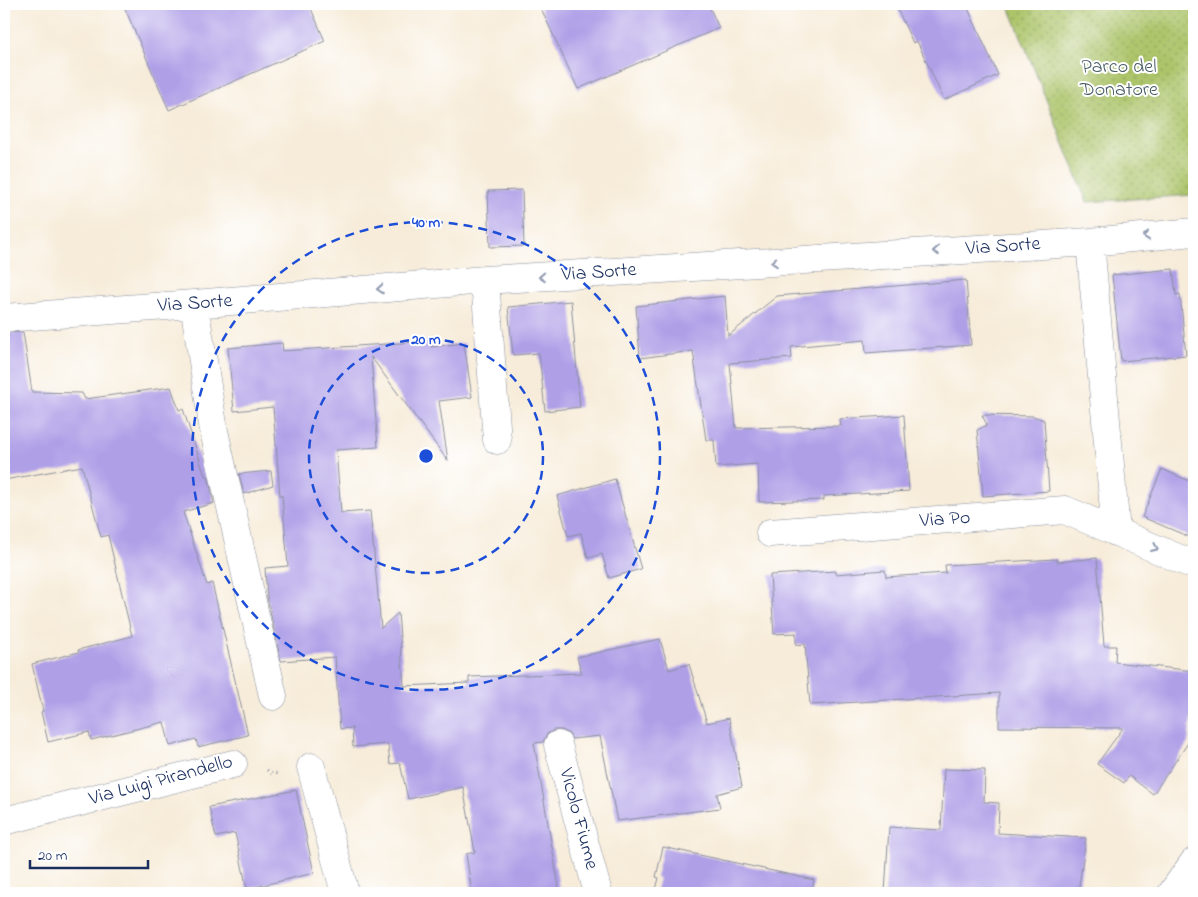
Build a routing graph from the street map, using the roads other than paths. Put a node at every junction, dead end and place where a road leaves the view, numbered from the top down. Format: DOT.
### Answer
graph roads {
  1 [pos="1194,232"];
  2 [pos="1090,242"];
  3 [pos="485,280"];
  4 [pos="194,304"];
  5 [pos="4,318"];
  6 [pos="497,440"];
  7 [pos="1116,532"];
  8 [pos="770,533"];
  9 [pos="1194,565"];
  10 [pos="273,696"];
  11 [pos="558,745"];
  12 [pos="233,764"];
  13 [pos="311,767"];
  14 [pos="4,821"];
  15 [pos="1194,862"];
  16 [pos="345,893"];
  17 [pos="598,893"];
  18 [pos="1173,893"];
  1 -- 2 [label="street, Via Sorte, one-way"];
  2 -- 3 [label="street, Via Sorte, one-way"];
  2 -- 7 [label="street"];
  3 -- 4 [label="street, Via Sorte, one-way"];
  3 -- 6 [label="street"];
  4 -- 5 [label="street, Via Sorte"];
  4 -- 10 [label="street"];
  7 -- 8 [label="street, Via Po"];
  7 -- 9 [label="street, Via Po, one-way"];
  11 -- 17 [label="street, Vicolo Fiume"];
  12 -- 14 [label="street, Via Luigi Pirandello"];
  13 -- 16 [label="street"];
  15 -- 18 [label="street"];
}
